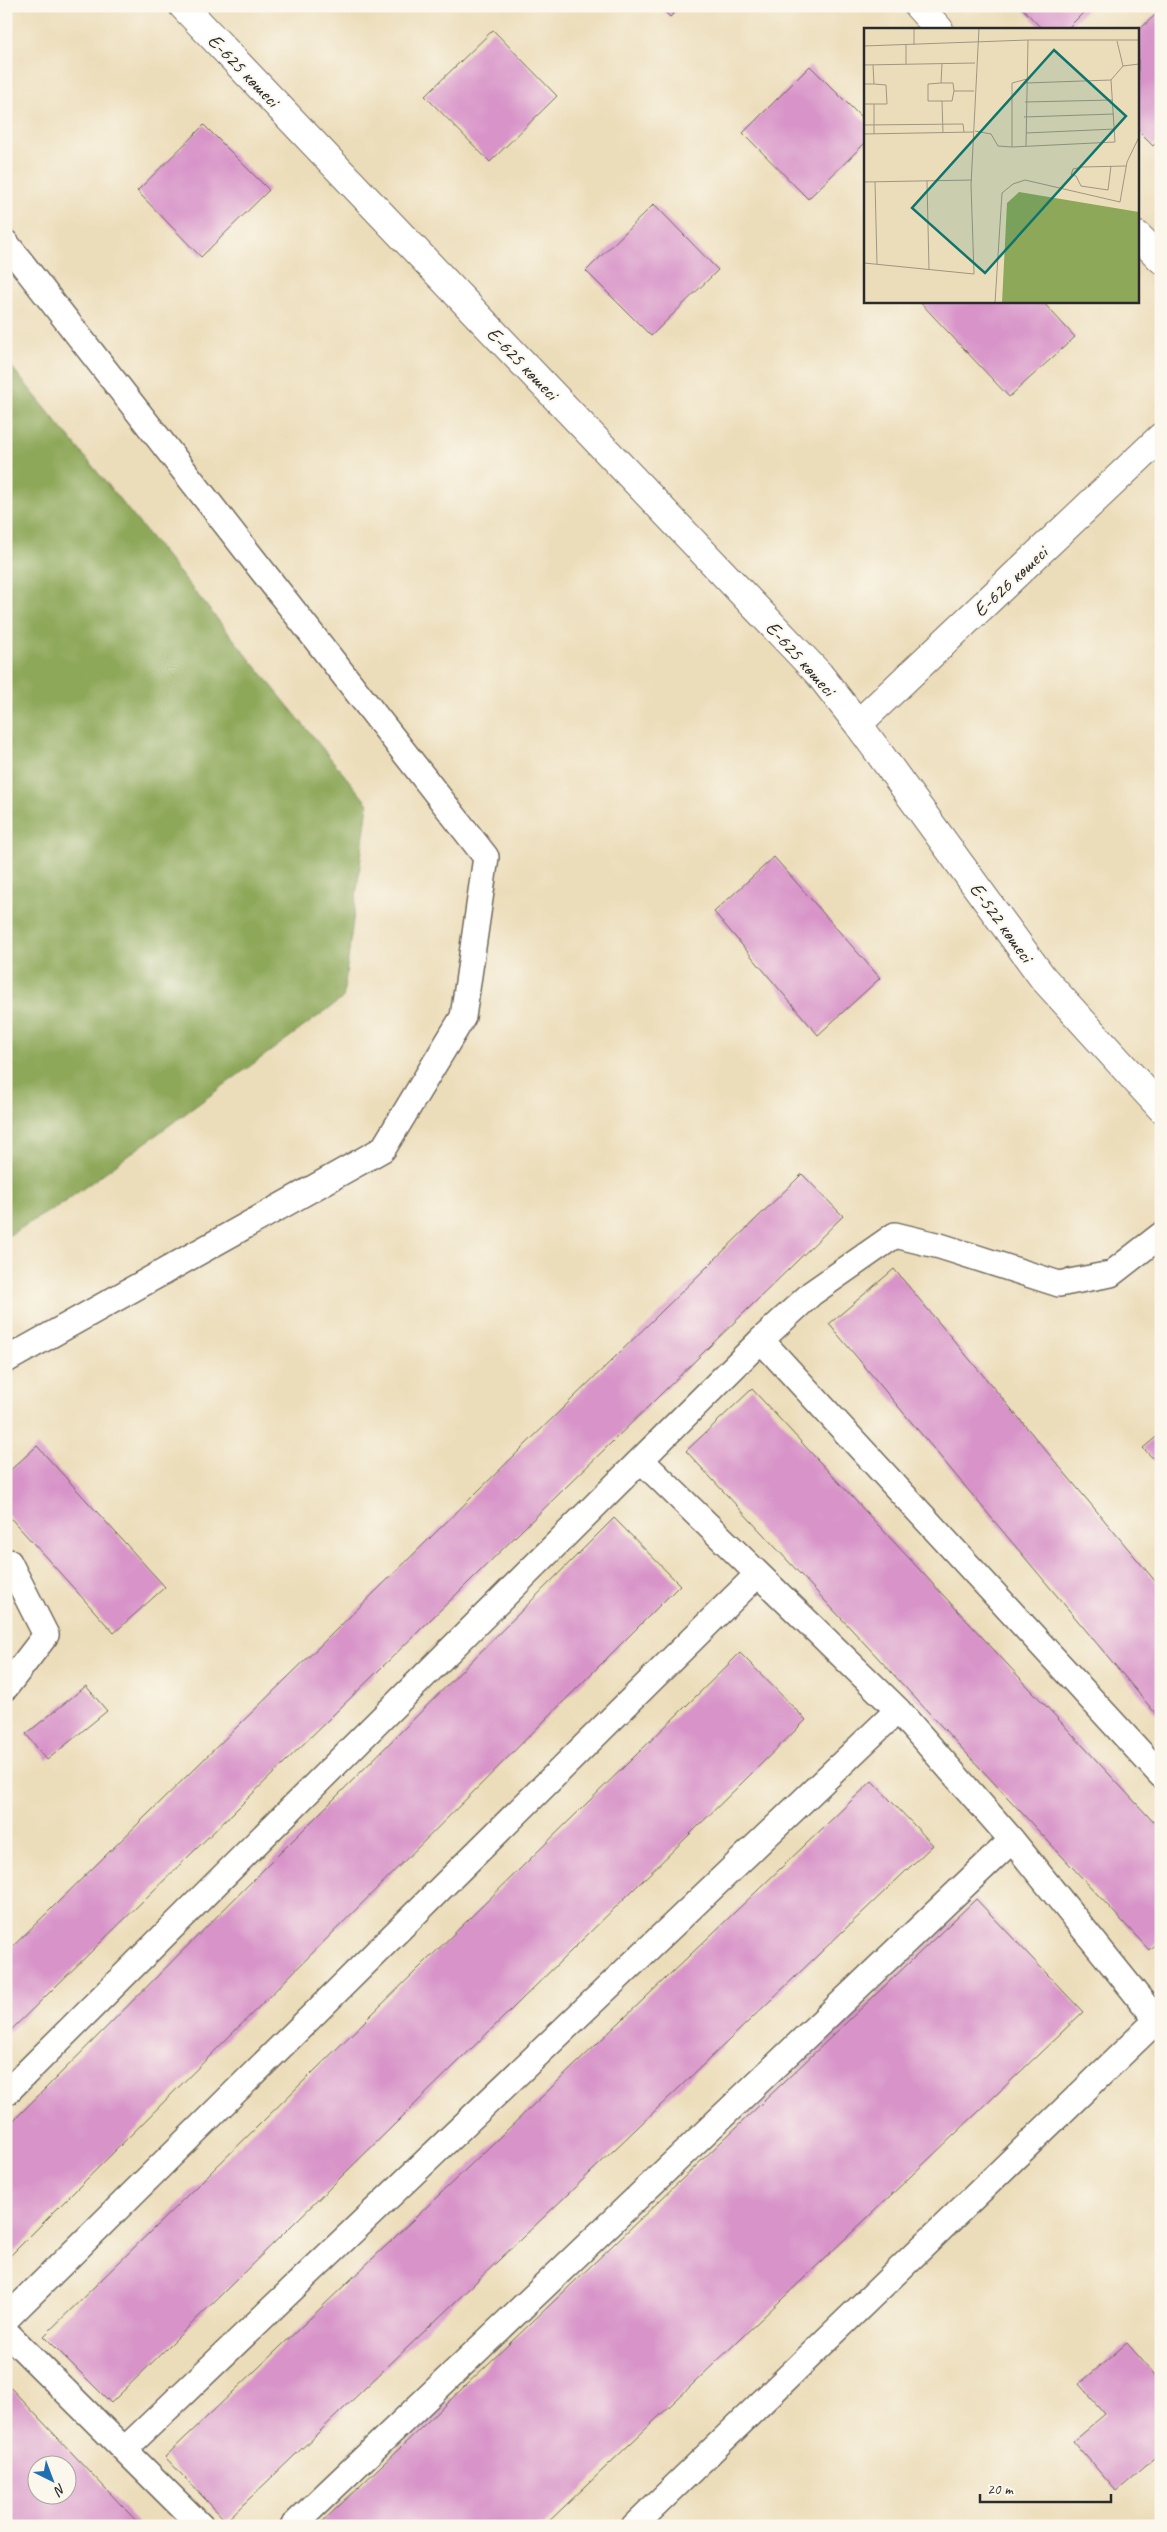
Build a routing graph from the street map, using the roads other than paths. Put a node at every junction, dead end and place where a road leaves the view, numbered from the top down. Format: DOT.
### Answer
graph roads {
  1 [pos="183,6"];
  2 [pos="918,6"];
  3 [pos="938,28"];
  4 [pos="1140,238"];
  5 [pos="6,243"];
  6 [pos="1161,259"];
  7 [pos="1161,438"];
  8 [pos="858,724"];
  9 [pos="1161,1108"];
  10 [pos="1161,1235"];
  11 [pos="761,1340"];
  12 [pos="6,1360"];
  13 [pos="642,1461"];
  14 [pos="6,1564"];
  15 [pos="758,1574"];
  16 [pos="6,1687"];
  17 [pos="898,1710"];
  18 [pos="1161,1775"];
  19 [pos="1012,1840"];
  20 [pos="1159,2024"];
  21 [pos="6,2093"];
  22 [pos="6,2319"];
  23 [pos="6,2332"];
  24 [pos="125,2449"];
  25 [pos="201,2526"];
  26 [pos="293,2526"];
  27 [pos="634,2526"];
  1 -- 8 [label="street, Е-625 көшесі"];
  2 -- 3 [label="street"];
  4 -- 6 [label="street"];
  5 -- 12 [label="lane"];
  7 -- 8 [label="street, Е-626 көшесі"];
  8 -- 9 [label="street, Е-522 көшесі"];
  10 -- 11 [label="lane"];
  11 -- 13 [label="lane"];
  11 -- 18 [label="lane"];
  13 -- 15 [label="lane"];
  13 -- 21 [label="lane"];
  14 -- 16 [label="lane"];
  15 -- 17 [label="lane"];
  15 -- 22 [label="lane"];
  17 -- 19 [label="lane"];
  17 -- 24 [label="lane"];
  19 -- 20 [label="lane"];
  19 -- 26 [label="lane"];
  20 -- 27 [label="lane"];
  23 -- 24 [label="lane"];
  24 -- 25 [label="lane"];
}
